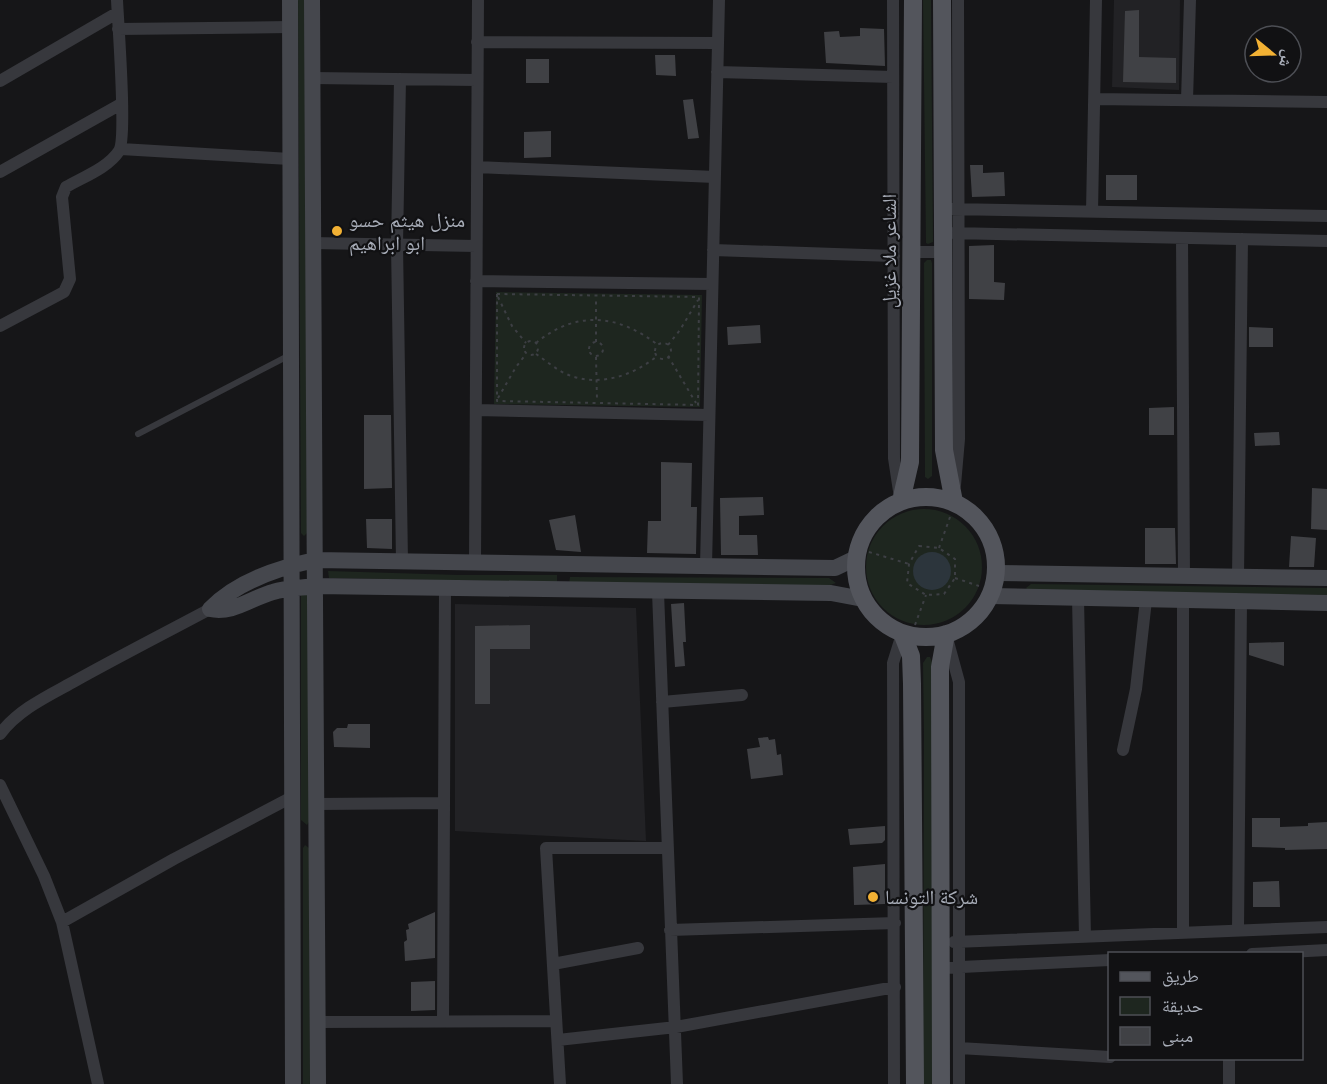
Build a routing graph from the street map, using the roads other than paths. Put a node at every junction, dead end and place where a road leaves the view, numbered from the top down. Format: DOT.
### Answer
graph roads {
  1 [pos="117,0"];
  2 [pos="290,0"];
  3 [pos="312,0"];
  4 [pos="477,0"];
  5 [pos="719,0"];
  6 [pos="892,0"];
  7 [pos="913,0"];
  8 [pos="942,0"];
  9 [pos="958,0"];
  10 [pos="1096,0"];
  11 [pos="1190,0"];
  12 [pos="117,13"];
  13 [pos="290,27"];
  14 [pos="118,29"];
  15 [pos="477,42"];
  16 [pos="718,43"];
  17 [pos="717,72"];
  18 [pos="893,77"];
  19 [pos="312,78"];
  20 [pos="400,79"];
  21 [pos="477,80"];
  22 [pos="0,81"];
  23 [pos="1094,99"];
  24 [pos="1187,100"];
  25 [pos="1327,102"];
  26 [pos="121,104"];
  27 [pos="121,148"];
  28 [pos="290,159"];
  29 [pos="477,167"];
  30 [pos="0,172"];
  31 [pos="715,177"];
  32 [pos="951,209"];
  33 [pos="1092,212"];
  34 [pos="1327,216"];
  35 [pos="951,233"];
  36 [pos="1182,238"];
  37 [pos="1242,239"];
  38 [pos="1327,241"];
  39 [pos="312,243"];
  40 [pos="397,245"];
  41 [pos="476,246"];
  42 [pos="713,250"];
  43 [pos="943,252"];
  44 [pos="902,254"];
  45 [pos="476,281"];
  46 [pos="712,284"];
  47 [pos="0,326"];
  48 [pos="291,354"];
  49 [pos="476,410"];
  50 [pos="709,415"];
  51 [pos="138,434"];
  52 [pos="901,501"];
  53 [pos="952,509"];
  54 [pos="862,555"];
  55 [pos="315,560"];
  56 [pos="402,561"];
  57 [pos="475,562"];
  58 [pos="563,564"];
  59 [pos="291,565"];
  60 [pos="706,566"];
  61 [pos="996,573"];
  62 [pos="1184,576"];
  63 [pos="1238,577"];
  64 [pos="1327,578"];
  65 [pos="316,586"];
  66 [pos="291,589"];
  67 [pos="445,589"];
  68 [pos="562,591"];
  69 [pos="984,591"];
  70 [pos="658,592"];
  71 [pos="1078,598"];
  72 [pos="863,599"];
  73 [pos="1146,600"];
  74 [pos="1183,600"];
  75 [pos="1241,602"];
  76 [pos="1327,603"];
  77 [pos="210,609"];
  78 [pos="909,629"];
  79 [pos="946,634"];
  80 [pos="742,694"];
  81 [pos="662,702"];
  82 [pos="0,734"];
  83 [pos="1123,750"];
  84 [pos="0,786"];
  85 [pos="292,797"];
  86 [pos="444,803"];
  87 [pos="318,804"];
  88 [pos="318,834"];
  89 [pos="293,835"];
  90 [pos="668,848"];
  91 [pos="62,922"];
  92 [pos="895,923"];
  93 [pos="1327,927"];
  94 [pos="670,930"];
  95 [pos="1238,930"];
  96 [pos="1183,933"];
  97 [pos="1085,936"];
  98 [pos="950,942"];
  99 [pos="638,948"];
  100 [pos="1327,950"];
  101 [pos="1290,952"];
  102 [pos="1108,960"];
  103 [pos="553,964"];
  104 [pos="950,968"];
  105 [pos="895,987"];
  106 [pos="442,1021"];
  107 [pos="556,1021"];
  108 [pos="318,1022"];
  109 [pos="676,1027"];
  110 [pos="558,1040"];
  111 [pos="959,1048"];
  112 [pos="1108,1057"];
  113 [pos="1229,1060"];
  114 [pos="98,1084"];
  115 [pos="293,1084"];
  116 [pos="318,1084"];
  117 [pos="560,1084"];
  118 [pos="677,1084"];
  119 [pos="894,1084"];
  120 [pos="915,1084"];
  121 [pos="941,1084"];
  122 [pos="959,1084"];
  123 [pos="1229,1084"];
  1 -- 12 [label="street"];
  2 -- 13 [label="main road"];
  3 -- 19 [label="main road"];
  4 -- 15 [label="street"];
  5 -- 16 [label="street"];
  6 -- 18 [label="street"];
  7 -- 44 [label="main road, الشاعر ملا غزيل"];
  8 -- 32 [label="main road"];
  9 -- 32 [label="street"];
  10 -- 23 [label="street"];
  11 -- 24 [label="street"];
  12 -- 14 [label="street"];
  12 -- 22 [label="street"];
  13 -- 14 [label="street"];
  13 -- 28 [label="main road"];
  14 -- 26 [label="street"];
  15 -- 16 [label="street"];
  15 -- 21 [label="street"];
  16 -- 17 [label="street"];
  17 -- 18 [label="street"];
  17 -- 31 [label="street"];
  18 -- 44 [label="street"];
  19 -- 20 [label="street"];
  19 -- 39 [label="main road"];
  20 -- 21 [label="street"];
  20 -- 40 [label="street"];
  21 -- 29 [label="street"];
  23 -- 24 [label="street"];
  23 -- 33 [label="street"];
  24 -- 25 [label="street"];
  26 -- 27 [label="street"];
  26 -- 30 [label="street"];
  27 -- 28 [label="street"];
  27 -- 47 [label="street"];
  28 -- 48 [label="main road"];
  29 -- 31 [label="street"];
  29 -- 41 [label="street"];
  31 -- 42 [label="street"];
  32 -- 33 [label="street"];
  32 -- 35 [label="main road"];
  33 -- 34 [label="street"];
  35 -- 36 [label="street"];
  35 -- 43 [label="main road"];
  35 -- 53 [label="street"];
  36 -- 37 [label="street"];
  36 -- 62 [label="street"];
  37 -- 38 [label="street"];
  37 -- 63 [label="street"];
  39 -- 40 [label="street"];
  39 -- 55 [label="main road"];
  40 -- 41 [label="street"];
  40 -- 56 [label="street"];
  41 -- 45 [label="street"];
  42 -- 44 [label="street"];
  42 -- 46 [label="street"];
  43 -- 44 [label="street"];
  43 -- 53 [label="main road"];
  44 -- 52 [label="main road, الشاعر ملا غزيل"];
  45 -- 46 [label="street"];
  45 -- 49 [label="street"];
  46 -- 50 [label="street"];
  48 -- 51 [label="lane"];
  48 -- 59 [label="main road"];
  49 -- 50 [label="street"];
  49 -- 57 [label="street"];
  50 -- 60 [label="street"];
  52 -- 53 [label="main road"];
  52 -- 54 [label="main road"];
  53 -- 61 [label="main road"];
  54 -- 60 [label="main road"];
  54 -- 72 [label="main road"];
  55 -- 56 [label="main road"];
  55 -- 59 [label="main road"];
  55 -- 65 [label="main road"];
  56 -- 57 [label="main road"];
  57 -- 58 [label="main road"];
  58 -- 60 [label="main road"];
  58 -- 68 [label="main road"];
  59 -- 66 [label="main road"];
  59 -- 77 [label="main road"];
  61 -- 62 [label="main road"];
  61 -- 69 [label="main road"];
  62 -- 63 [label="main road"];
  63 -- 64 [label="main road"];
  65 -- 66 [label="main road"];
  65 -- 67 [label="main road"];
  65 -- 87 [label="main road"];
  66 -- 77 [label="main road"];
  66 -- 85 [label="main road"];
  67 -- 68 [label="main road"];
  67 -- 86 [label="street"];
  68 -- 70 [label="main road"];
  69 -- 71 [label="main road"];
  69 -- 79 [label="main road"];
  70 -- 72 [label="main road"];
  70 -- 81 [label="street"];
  71 -- 73 [label="main road"];
  71 -- 97 [label="street"];
  72 -- 78 [label="main road"];
  73 -- 74 [label="main road"];
  73 -- 83 [label="street"];
  74 -- 75 [label="main road"];
  74 -- 96 [label="street"];
  75 -- 76 [label="main road"];
  75 -- 95 [label="street"];
  77 -- 82 [label="street"];
  78 -- 79 [label="main road"];
  78 -- 92 [label="street"];
  78 -- 120 [label="main road"];
  79 -- 98 [label="main road"];
  80 -- 81 [label="street"];
  81 -- 90 [label="street"];
  84 -- 91 [label="street"];
  85 -- 89 [label="main road"];
  85 -- 91 [label="street"];
  86 -- 87 [label="street"];
  86 -- 106 [label="street"];
  87 -- 88 [label="main road"];
  88 -- 89 [label="main road"];
  88 -- 108 [label="main road"];
  89 -- 115 [label="main road"];
  90 -- 94 [label="street"];
  90 -- 103 [label="street"];
  91 -- 114 [label="street"];
  92 -- 94 [label="street"];
  92 -- 105 [label="street"];
  93 -- 95 [label="street"];
  94 -- 109 [label="street"];
  95 -- 96 [label="street"];
  96 -- 97 [label="street"];
  97 -- 98 [label="street"];
  98 -- 104 [label="main road"];
  99 -- 103 [label="street"];
  100 -- 101 [label="street"];
  102 -- 104 [label="street"];
  103 -- 107 [label="street"];
  104 -- 111 [label="street"];
  104 -- 121 [label="main road"];
  105 -- 109 [label="street"];
  105 -- 119 [label="street"];
  106 -- 107 [label="street"];
  106 -- 108 [label="street"];
  107 -- 110 [label="street"];
  108 -- 116 [label="main road"];
  109 -- 110 [label="street"];
  109 -- 118 [label="street"];
  110 -- 117 [label="street"];
  111 -- 112 [label="street"];
  111 -- 122 [label="street"];
  113 -- 123 [label="street"];
}
